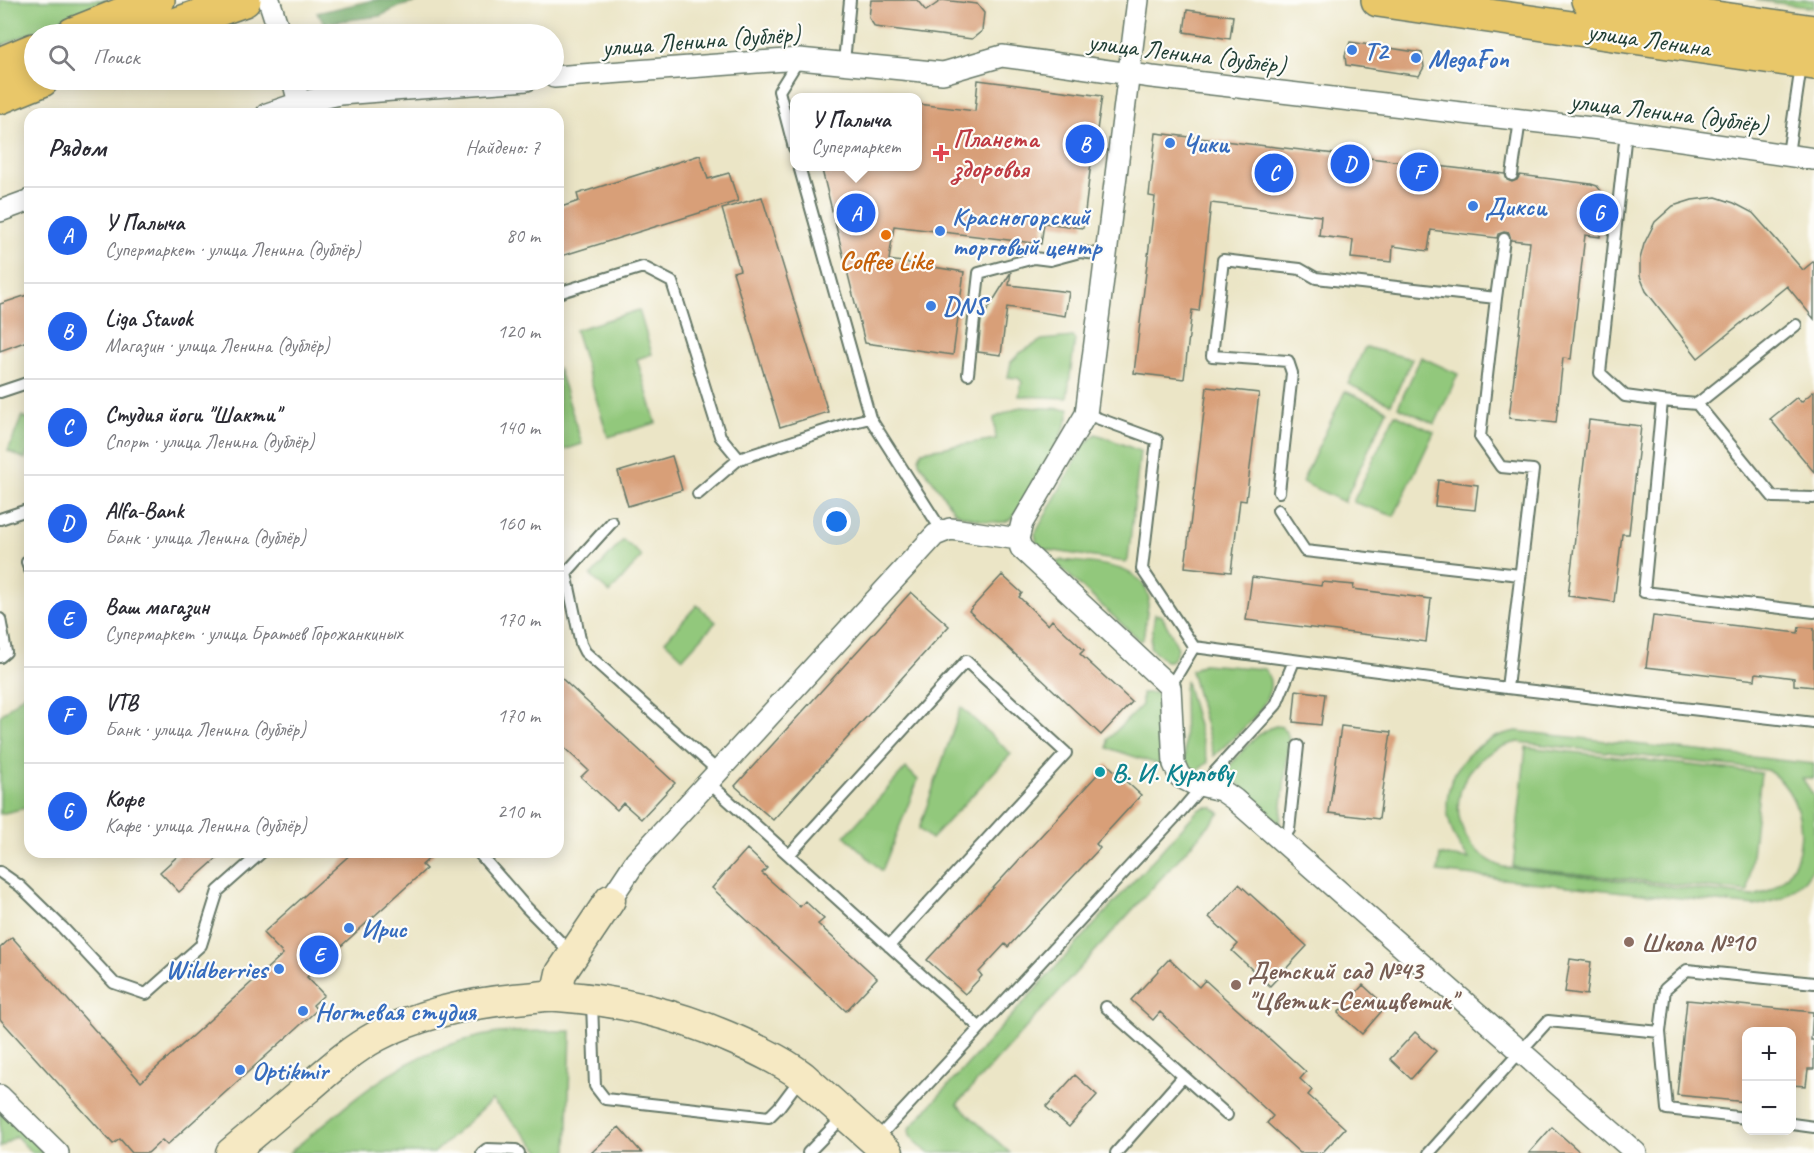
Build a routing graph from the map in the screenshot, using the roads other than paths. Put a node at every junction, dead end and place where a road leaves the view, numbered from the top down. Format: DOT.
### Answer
graph roads {
  1 [pos="158,0"];
  2 [pos="244,0"];
  3 [pos="269,0"];
  4 [pos="850,0"];
  5 [pos="1138,0"];
  6 [pos="1378,0"];
  7 [pos="1599,1"];
  8 [pos="98,24"];
  9 [pos="178,24"];
  10 [pos="276,24"];
  11 [pos="1810,52"];
  12 [pos="24,54"];
  13 [pos="799,59"];
  14 [pos="844,62"];
  15 [pos="0,64"];
  16 [pos="1128,74"];
  17 [pos="564,76"];
  18 [pos="24,87"];
  19 [pos="295,90"];
  20 [pos="393,90"];
  21 [pos="0,97"];
  22 [pos="301,108"];
  23 [pos="1520,120"];
  24 [pos="790,130"];
  25 [pos="1626,132"];
  26 [pos="1788,154"];
  27 [pos="1814,159"];
  28 [pos="800,171"];
  29 [pos="1512,174"];
  30 [pos="24,202"];
  31 [pos="0,211"];
  32 [pos="1504,239"];
  33 [pos="1106,255"];
  34 [pos="564,291"];
  35 [pos="1496,298"];
  36 [pos="1796,325"];
  37 [pos="968,374"];
  38 [pos="24,384"];
  39 [pos="0,392"];
  40 [pos="1662,401"];
  41 [pos="1696,404"];
  42 [pos="1086,414"];
  43 [pos="870,418"];
  44 [pos="739,459"];
  45 [pos="1279,492"];
  46 [pos="698,494"];
  47 [pos="1814,498"];
  48 [pos="1278,510"];
  49 [pos="24,511"];
  50 [pos="0,519"];
  51 [pos="612,522"];
  52 [pos="942,531"];
  53 [pos="1018,539"];
  54 [pos="1520,575"];
  55 [pos="1814,612"];
  56 [pos="0,619"];
  57 [pos="1194,648"];
  58 [pos="0,657"];
  59 [pos="1294,661"];
  60 [pos="1170,687"];
  61 [pos="1508,688"];
  62 [pos="1814,723"];
  63 [pos="1298,746"];
  64 [pos="713,777"];
  65 [pos="1202,786"];
  66 [pos="1280,840"];
  67 [pos="789,855"];
  68 [pos="255,858"];
  69 [pos="483,858"];
  70 [pos="0,872"];
  71 [pos="610,900"];
  72 [pos="890,946"];
  73 [pos="573,955"];
  74 [pos="1814,983"];
  75 [pos="556,996"];
  76 [pos="591,1000"];
  77 [pos="1106,1007"];
  78 [pos="980,1028"];
  79 [pos="1660,1032"];
  80 [pos="1520,1052"];
  81 [pos="795,1071"];
  82 [pos="1183,1077"];
  83 [pos="0,1096"];
  84 [pos="847,1114"];
  85 [pos="1227,1115"];
  86 [pos="1742,1118"];
  87 [pos="1796,1124"];
  88 [pos="1814,1126"];
  89 [pos="882,1147"];
  90 [pos="1119,1152"];
  91 [pos="58,1153"];
  92 [pos="231,1153"];
  93 [pos="482,1153"];
  94 [pos="519,1153"];
  95 [pos="808,1153"];
  96 [pos="1429,1153"];
  97 [pos="1636,1153"];
  1 -- 8 [label="main road"];
  2 -- 9 [label="main road"];
  3 -- 10 [label="street"];
  4 -- 14 [label="lane"];
  5 -- 16 [label="street"];
  6 -- 11 [label="main road, улица Ленина"];
  7 -- 11 [label="main road, улица Ленина"];
  11 -- 26 [label="lane"];
  12 -- 15 [label="main road"];
  13 -- 14 [label="street, улица Ленина (дублёр)"];
  13 -- 17 [label="street, улица Ленина (дублёр)"];
  13 -- 24 [label="lane"];
  14 -- 16 [label="street, улица Ленина (дублёр)"];
  16 -- 23 [label="street, улица Ленина (дублёр)"];
  16 -- 33 [label="street"];
  18 -- 21 [label="main road"];
  19 -- 22 [label="street"];
  20 -- 22 [label="street"];
  23 -- 25 [label="street, улица Ленина (дублёр)"];
  23 -- 29 [label="lane"];
  25 -- 26 [label="street, улица Ленина (дублёр)"];
  25 -- 40 [label="lane"];
  26 -- 27 [label="street, улица Ленина (дублёр)"];
  28 -- 43 [label="lane"];
  30 -- 31 [label="street"];
  32 -- 35 [label="lane"];
  33 -- 37 [label="lane"];
  33 -- 42 [label="street"];
  34 -- 44 [label="lane"];
  35 -- 45 [label="lane"];
  35 -- 54 [label="lane"];
  36 -- 41 [label="lane"];
  38 -- 39 [label="lane"];
  40 -- 41 [label="lane"];
  40 -- 55 [label="lane"];
  41 -- 47 [label="lane"];
  42 -- 53 [label="street"];
  42 -- 57 [label="lane"];
  43 -- 44 [label="lane"];
  43 -- 52 [label="lane"];
  44 -- 46 [label="lane"];
  48 -- 54 [label="lane"];
  49 -- 50 [label="lane"];
  51 -- 64 [label="lane"];
  52 -- 53 [label="street"];
  52 -- 64 [label="street"];
  53 -- 60 [label="street"];
  54 -- 61 [label="lane"];
  56 -- 58 [label="lane"];
  57 -- 59 [label="lane"];
  57 -- 60 [label="lane"];
  59 -- 61 [label="lane"];
  59 -- 65 [label="lane"];
  60 -- 65 [label="street"];
  61 -- 62 [label="lane"];
  63 -- 66 [label="lane"];
  64 -- 67 [label="lane"];
  64 -- 71 [label="street"];
  65 -- 66 [label="street"];
  65 -- 78 [label="lane"];
  66 -- 80 [label="street"];
  67 -- 72 [label="lane"];
  67 -- 72 [label="lane"];
  68 -- 70 [label="lane"];
  69 -- 73 [label="lane"];
  71 -- 73 [label="street"];
  72 -- 78 [label="lane"];
  73 -- 75 [label="street"];
  74 -- 79 [label="lane"];
  75 -- 76 [label="street"];
  75 -- 92 [label="street"];
  76 -- 81 [label="street"];
  76 -- 81 [label="lane"];
  77 -- 82 [label="lane"];
  78 -- 89 [label="lane"];
  79 -- 80 [label="lane"];
  79 -- 86 [label="lane"];
  80 -- 96 [label="lane"];
  80 -- 97 [label="street"];
  81 -- 84 [label="street"];
  82 -- 85 [label="lane"];
  82 -- 90 [label="lane"];
  83 -- 91 [label="street"];
  84 -- 89 [label="street"];
  84 -- 95 [label="lane"];
  87 -- 88 [label="lane"];
  93 -- 94 [label="lane"];
}
